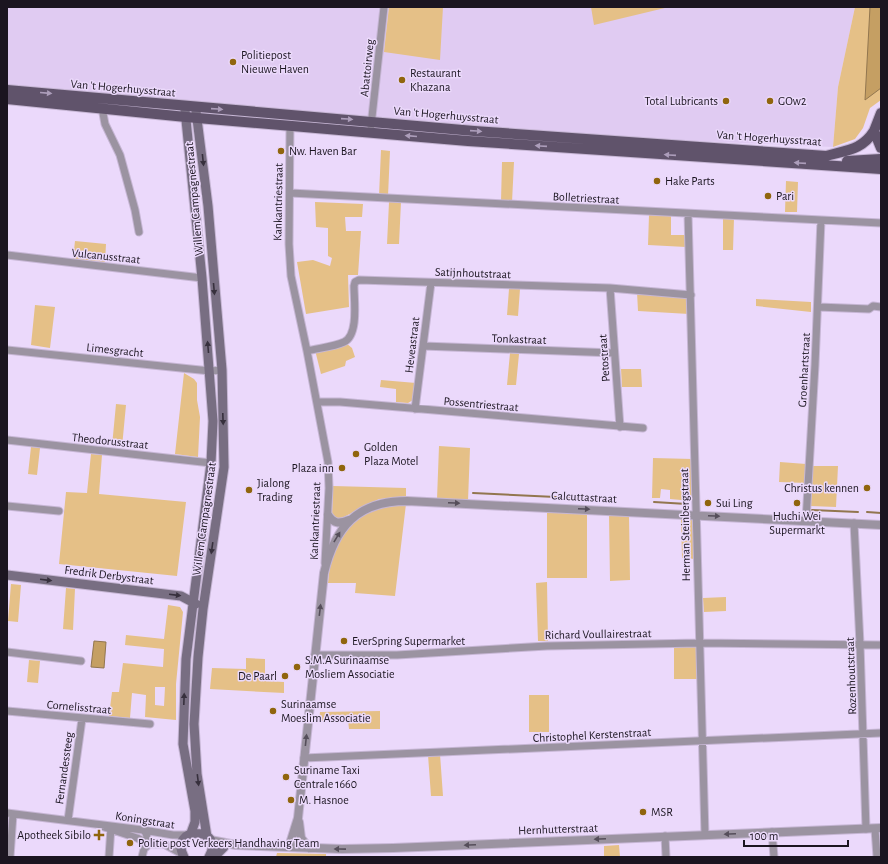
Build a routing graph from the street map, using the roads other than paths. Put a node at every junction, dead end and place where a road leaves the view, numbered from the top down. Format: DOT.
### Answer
graph roads {
  1 [pos="384,7"];
  2 [pos="7,90"];
  3 [pos="7,99"];
  4 [pos="184,106"];
  5 [pos="102,108"];
  6 [pos="196,108"];
  7 [pos="881,113"];
  8 [pos="186,117"];
  9 [pos="198,118"];
  10 [pos="372,121"];
  11 [pos="290,126"];
  12 [pos="874,131"];
  13 [pos="371,132"];
  14 [pos="881,148"];
  15 [pos="881,159"];
  16 [pos="816,164"];
  17 [pos="881,169"];
  18 [pos="290,193"];
  19 [pos="208,206"];
  20 [pos="195,207"];
  21 [pos="688,214"];
  22 [pos="821,220"];
  23 [pos="881,223"];
  24 [pos="139,232"];
  25 [pos="7,256"];
  26 [pos="202,278"];
  27 [pos="431,282"];
  28 [pos="610,288"];
  29 [pos="691,295"];
  30 [pos="818,307"];
  31 [pos="881,307"];
  32 [pos="423,346"];
  33 [pos="7,350"];
  34 [pos="307,351"];
  35 [pos="614,353"];
  36 [pos="222,370"];
  37 [pos="210,371"];
  38 [pos="317,402"];
  39 [pos="415,409"];
  40 [pos="620,427"];
  41 [pos="643,428"];
  42 [pos="7,440"];
  43 [pos="211,463"];
  44 [pos="7,506"];
  45 [pos="59,511"];
  46 [pos="328,515"];
  47 [pos="696,515"];
  48 [pos="352,519"];
  49 [pos="806,521"];
  50 [pos="854,523"];
  51 [pos="881,525"];
  52 [pos="324,573"];
  53 [pos="7,575"];
  54 [pos="192,600"];
  55 [pos="203,609"];
  56 [pos="699,643"];
  57 [pos="860,644"];
  58 [pos="881,645"];
  59 [pos="7,652"];
  60 [pos="315,655"];
  61 [pos="81,661"];
  62 [pos="7,711"];
  63 [pos="82,719"];
  64 [pos="150,724"];
  65 [pos="881,733"];
  66 [pos="864,734"];
  67 [pos="701,741"];
  68 [pos="304,758"];
  69 [pos="10,814"];
  70 [pos="298,818"];
  71 [pos="68,820"];
  72 [pos="111,828"];
  73 [pos="878,828"];
  74 [pos="866,829"];
  75 [pos="144,830"];
  76 [pos="772,832"];
  77 [pos="189,834"];
  78 [pos="705,835"];
  79 [pos="665,836"];
  80 [pos="208,838"];
  81 [pos="149,844"];
  82 [pos="236,845"];
  83 [pos="224,847"];
  84 [pos="289,847"];
  85 [pos="309,848"];
  86 [pos="183,855"];
  87 [pos="212,855"];
  88 [pos="10,857"];
  89 [pos="109,857"];
  90 [pos="142,857"];
  91 [pos="666,857"];
  92 [pos="774,857"];
  93 [pos="877,857"];
  1 -- 10 [label="street, Abattoirweg"];
  2 -- 4 [label="main road, Van 't Hogerhuysstraat, one-way"];
  3 -- 5 [label="main road, Van 't Hogerhuysstraat"];
  4 -- 6 [label="main road, Van 't Hogerhuysstraat"];
  4 -- 8 [label="main road, Willem Campagnestraat"];
  5 -- 8 [label="main road, Van 't Hogerhuysstraat"];
  5 -- 24 [label="street"];
  6 -- 9 [label="main road, Willem Campagnestraat"];
  6 -- 10 [label="main road, Van 't Hogerhuysstraat, one-way"];
  7 -- 12 [label="main road, Van 't Hogerhuysstraat"];
  8 -- 9 [label="main road, Van 't Hogerhuysstraat"];
  8 -- 20 [label="main road, Willem Campagnestraat"];
  9 -- 11 [label="main road, Van 't Hogerhuysstraat"];
  9 -- 19 [label="main road, Willem Campagnestraat, one-way"];
  10 -- 12 [label="main road, Van 't Hogerhuysstraat, one-way"];
  10 -- 13 [label="street, Abattoirweg"];
  11 -- 13 [label="main road, Van 't Hogerhuysstraat"];
  11 -- 18 [label="street, Kankantriestraat"];
  12 -- 14 [label="main road"];
  16 -- 13 [label="main road, Van 't Hogerhuysstraat, one-way"];
  15 -- 16 [label="main road, Van 't Hogerhuysstraat"];
  16 -- 17 [label="main road, Van 't Hogerhuysstraat"];
  18 -- 21 [label="street, Bolletriestraat"];
  18 -- 34 [label="street, Kankantriestraat"];
  19 -- 20 [label="main road"];
  19 -- 36 [label="main road, Willem Campagnestraat, one-way"];
  20 -- 26 [label="main road, Willem Campagnestraat"];
  21 -- 22 [label="street, Bolletriestraat"];
  21 -- 29 [label="street, Herman Steinbergstraat"];
  22 -- 23 [label="street, Bolletriestraat"];
  22 -- 30 [label="street, Groenhartstraat"];
  25 -- 26 [label="street, Vulcanusstraat"];
  37 -- 26 [label="main road, Willem Campagnestraat, one-way"];
  27 -- 28 [label="street, Satijnhoutstraat"];
  27 -- 32 [label="street, Heveastraat"];
  27 -- 34 [label="street, Satijnhoutstraat"];
  28 -- 29 [label="street, Satijnhoutstraat"];
  28 -- 35 [label="street, Petostraat"];
  29 -- 47 [label="street, Herman Steinbergstraat"];
  30 -- 31 [label="street"];
  30 -- 49 [label="street, Groenhartstraat"];
  32 -- 35 [label="street, Tonkastraat"];
  32 -- 39 [label="street, Heveastraat"];
  33 -- 37 [label="street, Limesgracht"];
  34 -- 38 [label="street, Kankantriestraat"];
  35 -- 40 [label="street, Petostraat"];
  36 -- 37 [label="street, Limesgracht"];
  36 -- 55 [label="main road, Willem Campagnestraat, one-way"];
  37 -- 43 [label="main road, Willem Campagnestraat"];
  38 -- 39 [label="street, Possentriestraat"];
  38 -- 46 [label="street, Kankantriestraat"];
  39 -- 40 [label="street, Possentriestraat"];
  40 -- 41 [label="street, Possentriestraat"];
  42 -- 43 [label="street, Theodorusstraat"];
  43 -- 54 [label="main road, Willem Campagnestraat"];
  44 -- 45 [label="street"];
  46 -- 48 [label="street"];
  46 -- 52 [label="street, Kankantriestraat"];
  48 -- 47 [label="street, Calcuttastraat, one-way"];
  47 -- 49 [label="street, Calcuttastraat, one-way"];
  47 -- 56 [label="street, Herman Steinbergstraat"];
  52 -- 48 [label="street, Calcuttastraat, one-way"];
  49 -- 50 [label="street, Calcuttastraat"];
  50 -- 51 [label="street, Calcuttastraat"];
  50 -- 57 [label="street, Rozenhoutstraat"];
  60 -- 52 [label="street, Kankantriestraat, one-way"];
  53 -- 54 [label="main road, Fredrik Derbystraat, one-way"];
  54 -- 55 [label="main road, Fredrik Derbystraat"];
  77 -- 54 [label="main road, Willem Campagnestraat, one-way"];
  55 -- 80 [label="main road, Willem Campagnestraat, one-way"];
  56 -- 57 [label="street, Richard Voullairestraat"];
  56 -- 60 [label="street, Richard Voullairestraat"];
  56 -- 67 [label="street, Herman Steinbergstraat"];
  57 -- 58 [label="street, Richard Voullairestraat"];
  57 -- 66 [label="street, Rozenhoutstraat"];
  59 -- 61 [label="street"];
  68 -- 60 [label="street, Kankantriestraat, one-way"];
  62 -- 63 [label="street, Cornelisstraat"];
  63 -- 64 [label="street, Cornelisstraat"];
  63 -- 71 [label="street, Fernandessteeg"];
  65 -- 66 [label="street, Christophel Kerstenstraat"];
  66 -- 67 [label="street, Christophel Kerstenstraat"];
  66 -- 74 [label="street, Rozenhoutstraat"];
  67 -- 68 [label="street, Christophel Kerstenstraat"];
  67 -- 78 [label="street, Herman Steinbergstraat"];
  68 -- 70 [label="street, Kankantriestraat"];
  69 -- 71 [label="street, Koningstraat"];
  69 -- 88 [label="street"];
  70 -- 84 [label="street, Kankantriestraat"];
  70 -- 85 [label="street"];
  71 -- 72 [label="street, Koningstraat"];
  72 -- 75 [label="street, Koningstraat"];
  72 -- 81 [label="street, Koningstraat"];
  72 -- 89 [label="street"];
  73 -- 74 [label="street, Hernhutterstraat"];
  73 -- 93 [label="street"];
  74 -- 76 [label="street, Hernhutterstraat"];
  75 -- 77 [label="street, Koningstraat"];
  75 -- 81 [label="street"];
  76 -- 78 [label="street, Hernhutterstraat, one-way"];
  76 -- 92 [label="street"];
  77 -- 80 [label="main road"];
  77 -- 86 [label="main road, Willem Campagnestraat"];
  78 -- 79 [label="street, Hernhutterstraat"];
  79 -- 85 [label="street, Hernhutterstraat, one-way"];
  79 -- 91 [label="street"];
  80 -- 82 [label="street, Hernhutterstraat"];
  80 -- 87 [label="main road, Willem Campagnestraat"];
  81 -- 86 [label="street, Koningstraat"];
  81 -- 90 [label="street"];
  82 -- 83 [label="street, Hernhutterstraat"];
  82 -- 84 [label="street, Hernhutterstraat"];
  83 -- 87 [label="main road"];
  84 -- 85 [label="street, Hernhutterstraat"];
}
